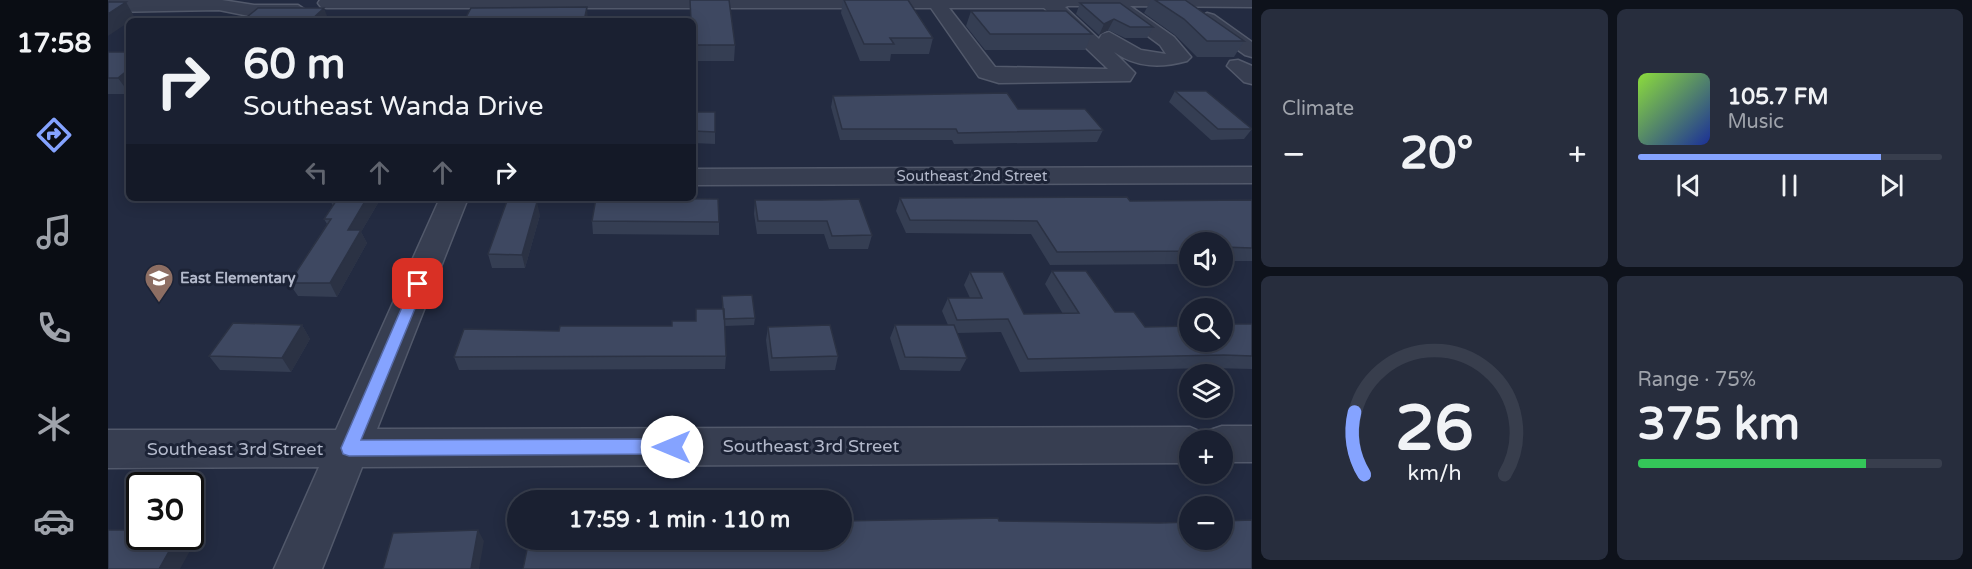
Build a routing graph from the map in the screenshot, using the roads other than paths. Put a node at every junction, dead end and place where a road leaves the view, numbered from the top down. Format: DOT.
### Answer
graph roads {
  1 [pos="790,1"];
  2 [pos="328,2"];
  3 [pos="569,2"];
  4 [pos="1252,2"];
  5 [pos="930,5"];
  6 [pos="1209,5"];
  7 [pos="108,6"];
  8 [pos="1065,6"];
  9 [pos="1125,6"];
  10 [pos="1252,12"];
  11 [pos="1252,32"];
  12 [pos="1109,38"];
  13 [pos="1252,51"];
  14 [pos="974,54"];
  15 [pos="996,54"];
  16 [pos="1063,55"];
  17 [pos="1252,66"];
  18 [pos="1092,76"];
  19 [pos="1252,77"];
  20 [pos="1252,175"];
  21 [pos="696,177"];
  22 [pos="453,201"];
  23 [pos="1233,444"];
  24 [pos="1252,444"];
  25 [pos="1179,445"];
  26 [pos="349,448"];
  27 [pos="108,449"];
  28 [pos="298,569"];
  1 -- 3 [label="street"];
  1 -- 5 [label="street"];
  2 -- 3 [label="street"];
  2 -- 7 [label="street"];
  4 -- 6 [label="street"];
  5 -- 8 [label="street"];
  5 -- 14 [label="street"];
  6 -- 9 [label="street"];
  6 -- 10 [label="street"];
  6 -- 11 [label="street"];
  6 -- 13 [label="street"];
  8 -- 9 [label="street"];
  8 -- 18 [label="street"];
  9 -- 12 [label="street"];
  14 -- 15 [label="street"];
  14 -- 18 [label="street"];
  16 -- 18 [label="street"];
  17 -- 19 [label="street"];
  20 -- 21 [label="street, Southeast 2nd Street"];
  22 -- 26 [label="street"];
  23 -- 24 [label="street"];
  25 -- 26 [label="street, Southeast 3rd Street"];
  26 -- 27 [label="street, Southeast 3rd Street"];
  26 -- 28 [label="street"];
}
